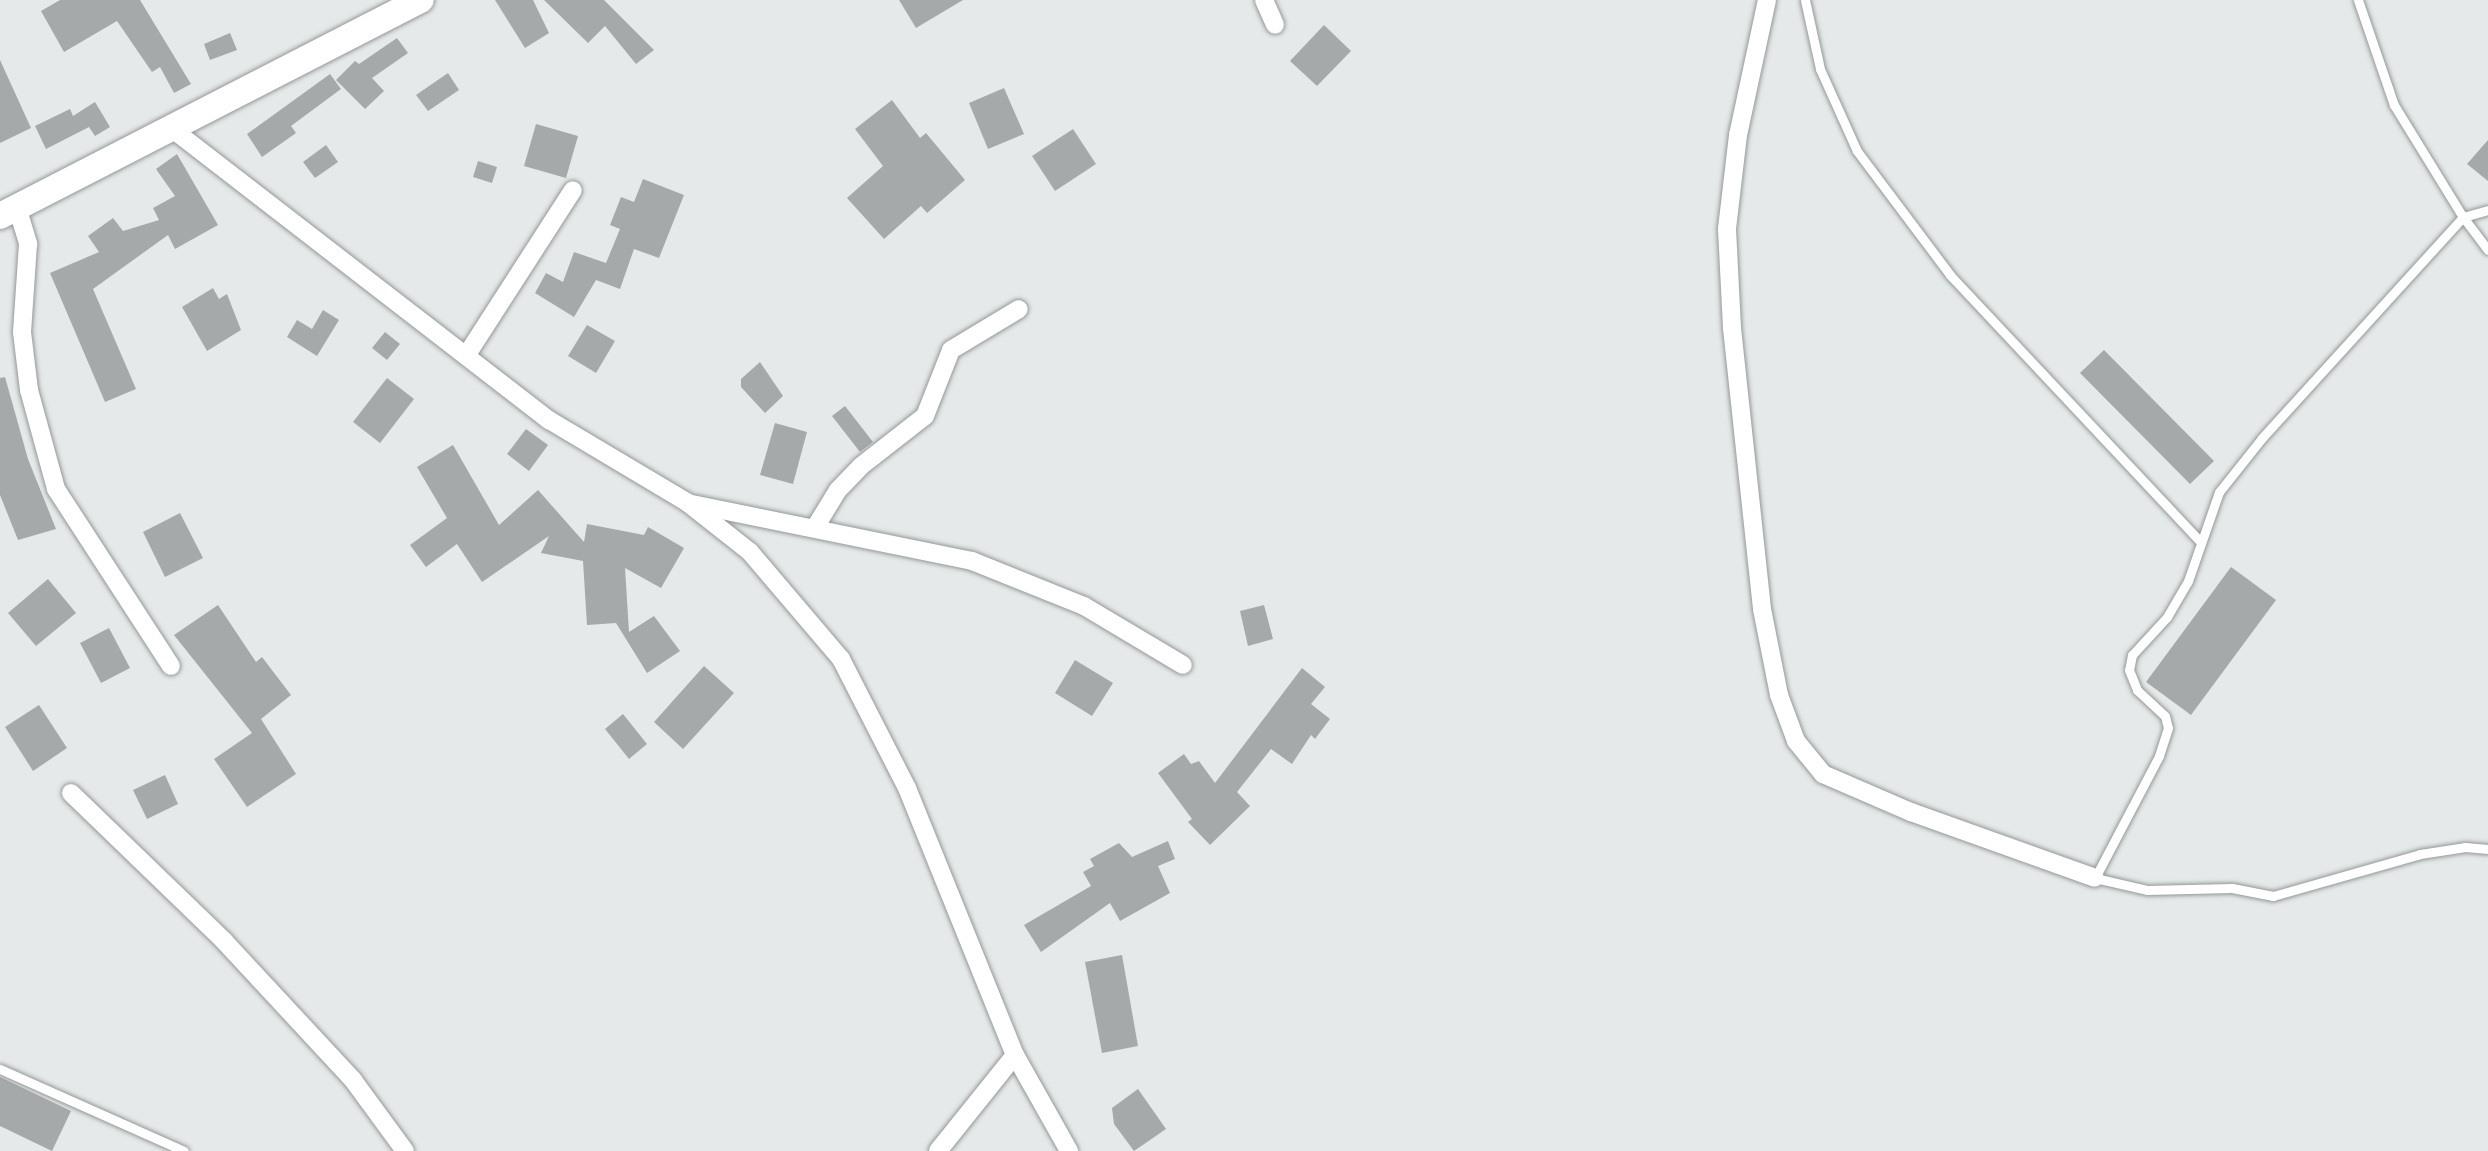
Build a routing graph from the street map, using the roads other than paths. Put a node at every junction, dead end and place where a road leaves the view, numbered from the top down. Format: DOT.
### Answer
graph roads {
  1 [pos="421,0"];
  2 [pos="1264,0"];
  3 [pos="1767,0"];
  4 [pos="1805,0"];
  5 [pos="2358,0"];
  6 [pos="1275,25"];
  7 [pos="171,128"];
  8 [pos="573,190"];
  9 [pos="2488,210"];
  10 [pos="8,212"];
  11 [pos="2463,217"];
  12 [pos="2488,250"];
  13 [pos="1019,309"];
  14 [pos="466,356"];
  15 [pos="688,503"];
  16 [pos="816,526"];
  17 [pos="2201,542"];
  18 [pos="1183,665"];
  19 [pos="171,666"];
  20 [pos="71,793"];
  21 [pos="2488,849"];
  22 [pos="2095,878"];
  23 [pos="1015,1055"];
  24 [pos="0,1069"];
  25 [pos="184,1151"];
  26 [pos="405,1151"];
  27 [pos="938,1151"];
  28 [pos="1069,1151"];
  1 -- 7 [label="main road"];
  2 -- 6 [label="street"];
  3 -- 22 [label="street"];
  4 -- 17 [label="lane"];
  5 -- 11 [label="lane"];
  7 -- 10 [label="main road"];
  7 -- 14 [label="street"];
  8 -- 14 [label="street"];
  9 -- 11 [label="lane"];
  10 -- 19 [label="street"];
  11 -- 12 [label="lane"];
  11 -- 17 [label="lane"];
  13 -- 16 [label="street"];
  14 -- 15 [label="street"];
  15 -- 16 [label="street"];
  15 -- 23 [label="street"];
  16 -- 18 [label="street"];
  17 -- 22 [label="lane"];
  20 -- 26 [label="street"];
  21 -- 22 [label="lane"];
  23 -- 27 [label="street"];
  23 -- 28 [label="street"];
  24 -- 25 [label="lane"];
}
